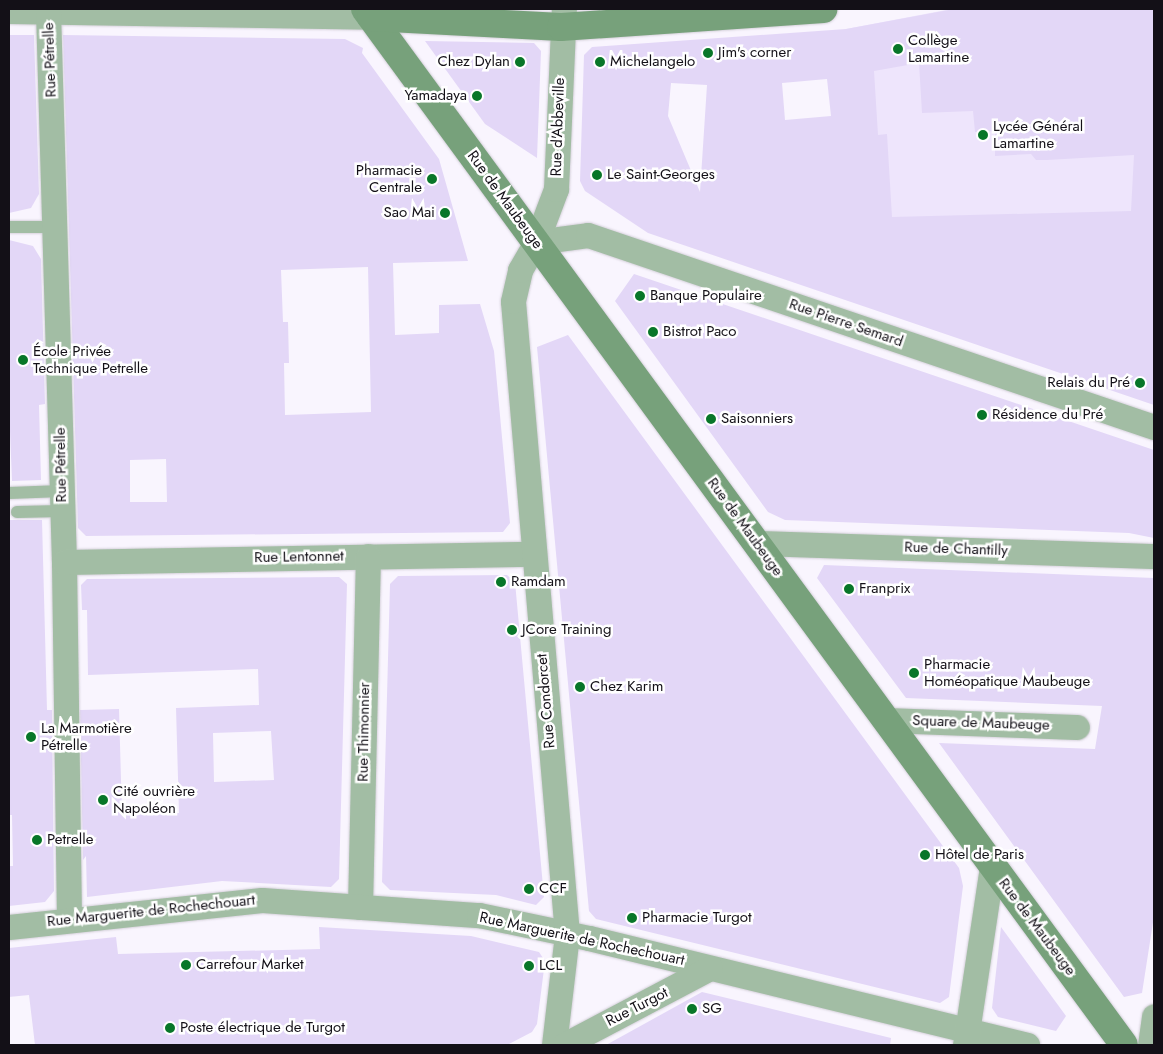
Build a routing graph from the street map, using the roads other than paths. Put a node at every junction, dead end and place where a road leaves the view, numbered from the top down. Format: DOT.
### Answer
graph roads {
  1 [pos="823,9"];
  2 [pos="9,11"];
  3 [pos="48,11"];
  4 [pos="369,12"];
  5 [pos="563,18"];
  6 [pos="54,226"];
  7 [pos="9,228"];
  8 [pos="536,242"];
  9 [pos="1154,427"];
  10 [pos="9,493"];
  11 [pos="62,501"];
  12 [pos="17,512"];
  13 [pos="757,543"];
  14 [pos="534,554"];
  15 [pos="368,556"];
  16 [pos="1154,556"];
  17 [pos="64,562"];
  18 [pos="885,720"];
  19 [pos="1077,727"];
  20 [pos="992,867"];
  21 [pos="360,908"];
  22 [pos="69,919"];
  23 [pos="9,927"];
  24 [pos="567,934"];
  25 [pos="710,968"];
  26 [pos="1154,1016"];
  27 [pos="966,1038"];
  28 [pos="554,1045"];
  29 [pos="564,1045"];
  30 [pos="1027,1045"];
  31 [pos="1124,1045"];
  32 [pos="1150,1045"];
  1 -- 5 [label="main road"];
  2 -- 3 [label="street"];
  3 -- 4 [label="street"];
  3 -- 6 [label="street, Rue Pétrelle"];
  4 -- 5 [label="main road"];
  4 -- 8 [label="main road, Rue de Maubeuge"];
  5 -- 8 [label="street, Rue d'Abbeville"];
  6 -- 7 [label="lane"];
  6 -- 11 [label="street, Rue Pétrelle"];
  8 -- 9 [label="street, Rue Pierre Semard"];
  8 -- 13 [label="main road, Rue de Maubeuge"];
  8 -- 14 [label="street, Rue Condorcet"];
  10 -- 11 [label="lane"];
  11 -- 12 [label="lane"];
  11 -- 17 [label="street, Rue Pétrelle"];
  13 -- 16 [label="street, Rue de Chantilly"];
  13 -- 18 [label="main road, Rue de Maubeuge"];
  14 -- 15 [label="street, Rue Lentonnet"];
  14 -- 24 [label="street, Rue Condorcet"];
  15 -- 17 [label="street, Rue Lentonnet"];
  15 -- 21 [label="street, Rue Thimonnier"];
  17 -- 22 [label="street, Rue Pétrelle"];
  18 -- 19 [label="street, Square de Maubeuge"];
  18 -- 20 [label="main road, Rue de Maubeuge"];
  20 -- 27 [label="street"];
  20 -- 31 [label="main road, Rue de Maubeuge"];
  21 -- 22 [label="street, Rue Marguerite de Rochechouart"];
  21 -- 24 [label="street, Rue Marguerite de Rochechouart"];
  22 -- 23 [label="street, Rue Marguerite de Rochechouart"];
  24 -- 25 [label="street, Rue Marguerite de Rochechouart"];
  24 -- 28 [label="street, Rue Condorcet"];
  25 -- 27 [label="street, Rue Marguerite de Rochechouart"];
  25 -- 29 [label="street, Rue Turgot"];
  26 -- 32 [label="street"];
  27 -- 30 [label="street, Rue Marguerite de Rochechouart"];
}
